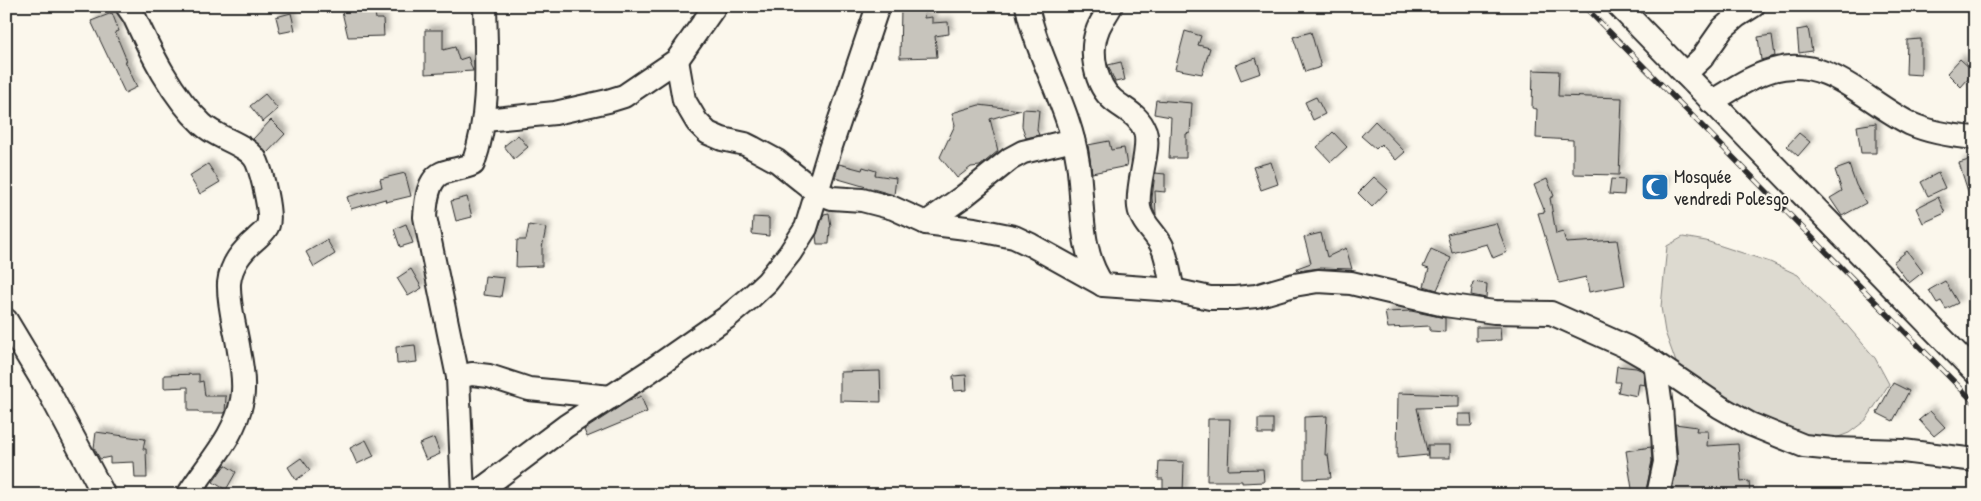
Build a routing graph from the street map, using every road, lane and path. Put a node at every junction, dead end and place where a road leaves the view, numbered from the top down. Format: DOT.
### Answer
graph roads {
  1 [pos="127,6"];
  2 [pos="485,6"];
  3 [pos="715,6"];
  4 [pos="878,6"];
  5 [pos="1027,6"];
  6 [pos="1111,6"];
  7 [pos="1619,6"];
  8 [pos="1753,6"];
  9 [pos="677,60"];
  10 [pos="1685,74"];
  11 [pos="1711,102"];
  12 [pos="485,120"];
  13 [pos="1975,138"];
  14 [pos="1073,140"];
  15 [pos="816,192"];
  16 [pos="926,223"];
  17 [pos="1103,285"];
  18 [pos="1173,290"];
  19 [pos="6,320"];
  20 [pos="1655,363"];
  21 [pos="1975,372"];
  22 [pos="458,377"];
  23 [pos="611,397"];
  24 [pos="1975,460"];
  25 [pos="104,495"];
  26 [pos="188,495"];
  27 [pos="463,495"];
  28 [pos="474,495"];
  29 [pos="1658,495"];
  1 -- 26 [label="street"];
  2 -- 12 [label="street"];
  3 -- 9 [label="street"];
  4 -- 15 [label="street"];
  5 -- 14 [label="street"];
  6 -- 18 [label="street"];
  7 -- 10 [label="street"];
  8 -- 10 [label="street"];
  9 -- 12 [label="street"];
  9 -- 15 [label="street"];
  10 -- 11 [label="street"];
  11 -- 13 [label="street"];
  11 -- 21 [label="street"];
  12 -- 22 [label="street"];
  14 -- 16 [label="street"];
  14 -- 17 [label="street"];
  15 -- 16 [label="street"];
  15 -- 23 [label="street"];
  16 -- 17 [label="street"];
  17 -- 18 [label="street"];
  18 -- 20 [label="street"];
  19 -- 25 [label="street"];
  20 -- 24 [label="street"];
  20 -- 29 [label="street"];
  22 -- 23 [label="street"];
  22 -- 27 [label="street"];
  23 -- 28 [label="street"];
}
